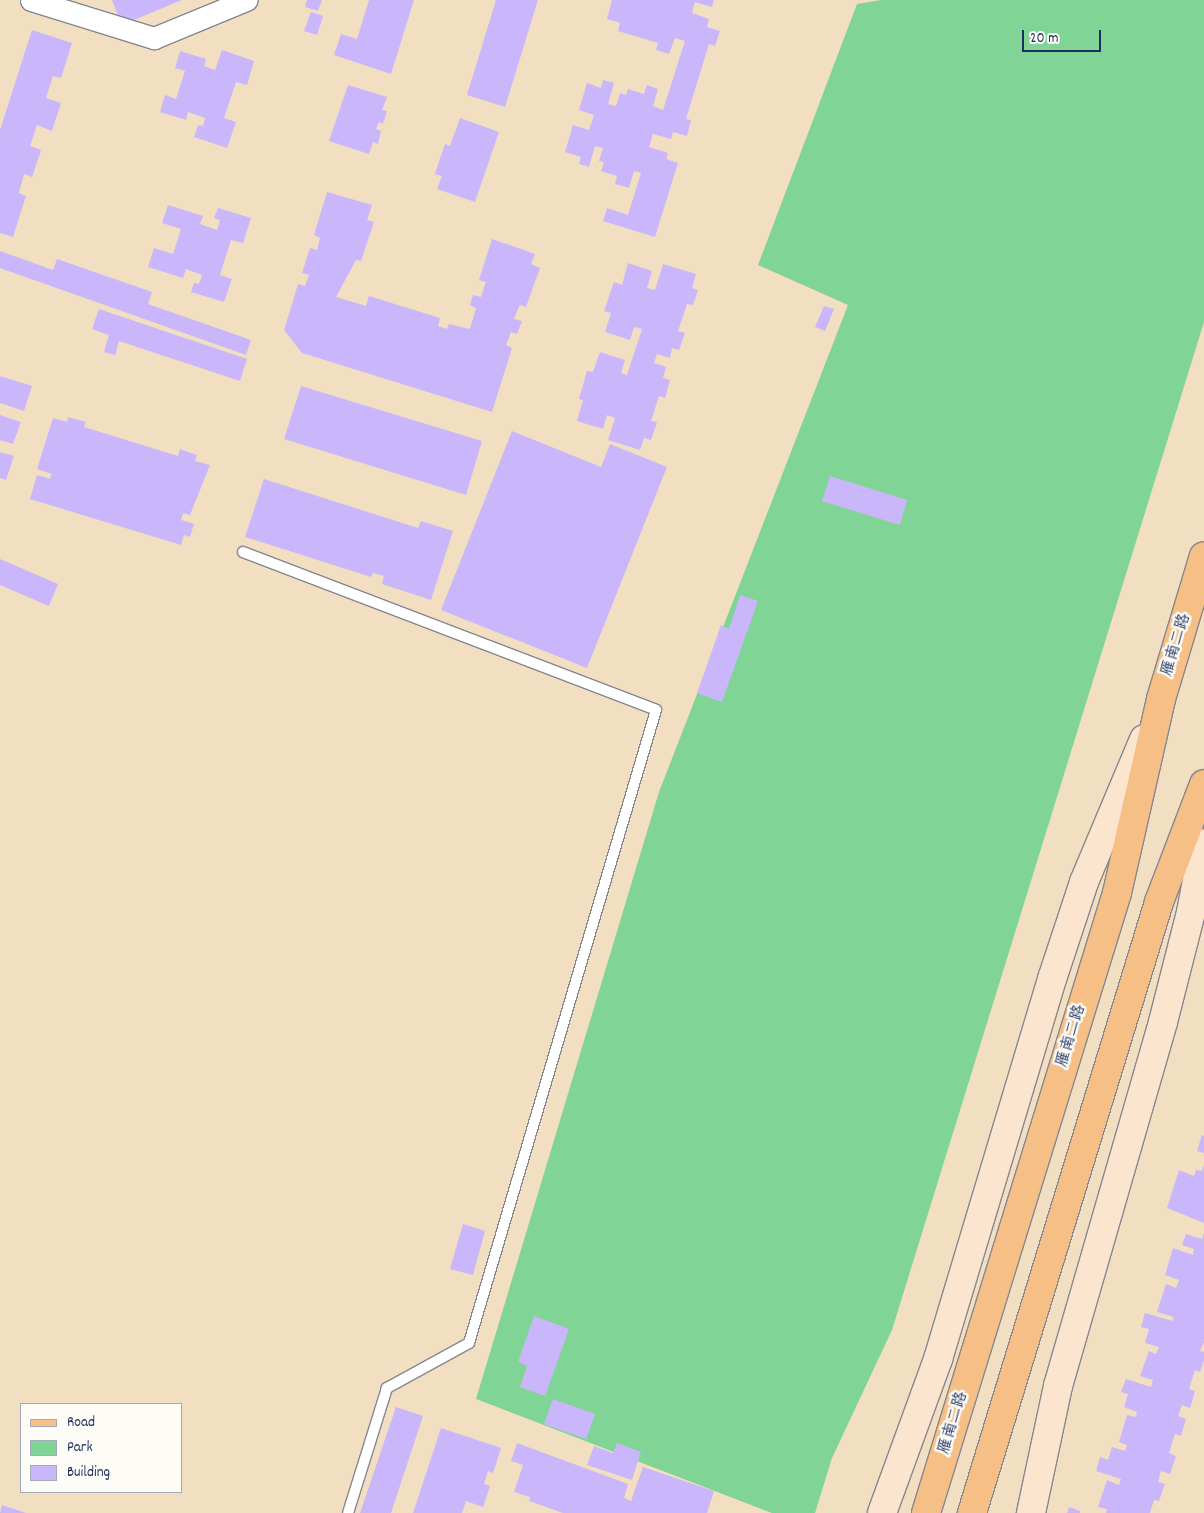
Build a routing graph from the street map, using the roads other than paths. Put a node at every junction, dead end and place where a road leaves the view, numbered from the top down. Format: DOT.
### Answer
graph roads {
  1 [pos="31,0"];
  2 [pos="246,0"];
  3 [pos="243,552"];
  4 [pos="1204,556"];
  5 [pos="1161,698"];
  6 [pos="1204,784"];
  7 [pos="1204,843"];
  8 [pos="348,1513"];
  9 [pos="882,1513"];
  10 [pos="926,1513"];
  11 [pos="972,1513"];
  12 [pos="1031,1513"];
  1 -- 2 [label="street"];
  3 -- 8 [label="lane"];
  4 -- 5 [label="main road, 雁南二路"];
  5 -- 9 [label="main road"];
  5 -- 10 [label="main road, 雁南二路"];
  6 -- 11 [label="main road"];
  7 -- 12 [label="main road"];
}
